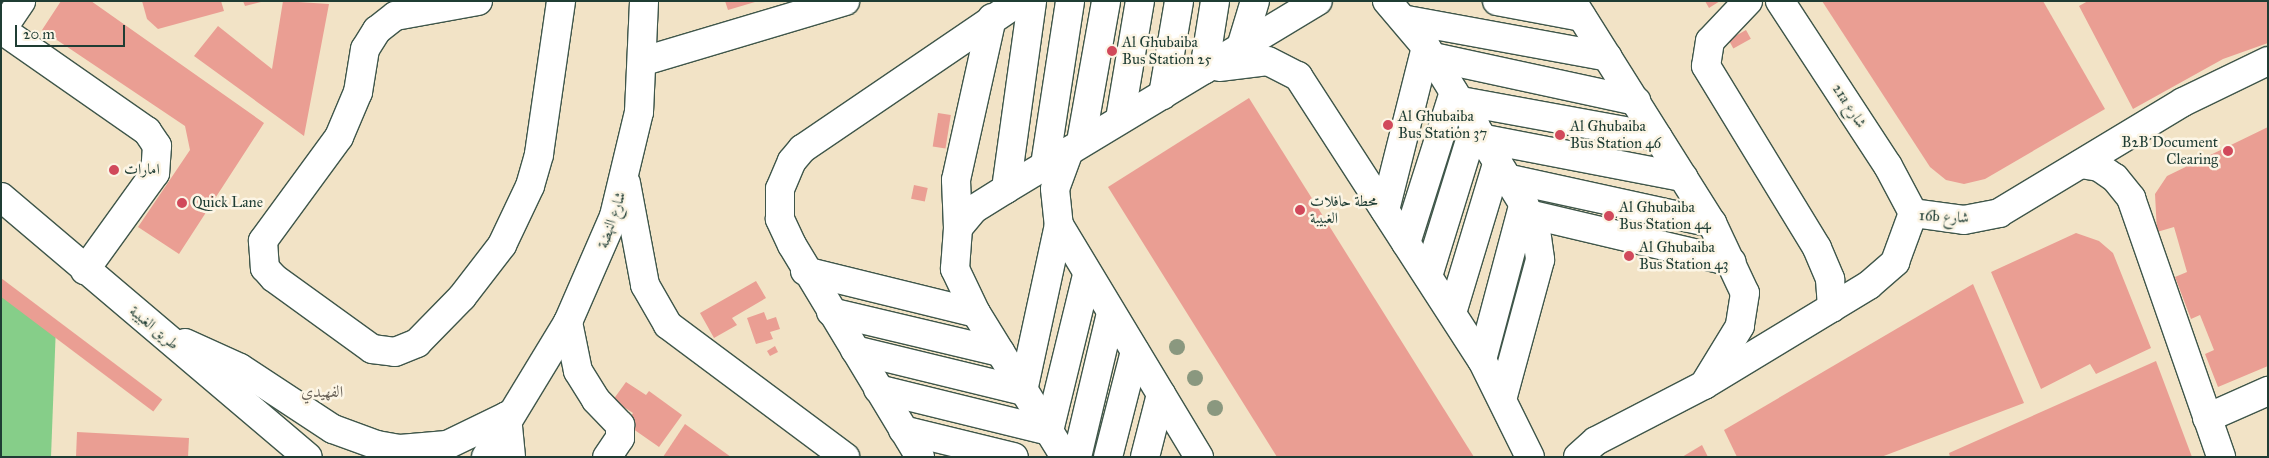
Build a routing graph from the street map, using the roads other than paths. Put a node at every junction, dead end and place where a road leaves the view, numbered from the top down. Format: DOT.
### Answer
graph roads {
  1 [pos="21,1"];
  2 [pos="478,1"];
  3 [pos="560,1"];
  4 [pos="644,1"];
  5 [pos="845,1"];
  6 [pos="1020,1"];
  7 [pos="1032,1"];
  8 [pos="1070,1"];
  9 [pos="1106,1"];
  10 [pos="1140,1"];
  11 [pos="1179,1"];
  12 [pos="1215,1"];
  13 [pos="1255,1"];
  14 [pos="1318,1"];
  15 [pos="1387,1"];
  16 [pos="1497,1"];
  17 [pos="1748,1"];
  18 [pos="1780,1"];
  19 [pos="1577,9"];
  20 [pos="1283,12"];
  21 [pos="992,18"];
  22 [pos="1407,20"];
  23 [pos="1,31"];
  24 [pos="1241,47"];
  25 [pos="1429,52"];
  26 [pos="1608,58"];
  27 [pos="644,61"];
  28 [pos="2268,61"];
  29 [pos="1204,70"];
  30 [pos="1163,94"];
  31 [pos="1636,101"];
  32 [pos="1120,119"];
  33 [pos="1480,133"];
  34 [pos="1658,137"];
  35 [pos="1075,146"];
  36 [pos="2081,164"];
  37 [pos="1045,165"];
  38 [pos="1683,177"];
  39 [pos="625,179"];
  40 [pos="1006,189"];
  41 [pos="1,197"];
  42 [pos="1528,208"];
  43 [pos="1385,210"];
  44 [pos="1913,213"];
  45 [pos="1712,223"];
  46 [pos="1059,225"];
  47 [pos="958,228"];
  48 [pos="1406,243"];
  49 [pos="1732,262"];
  50 [pos="85,270"];
  51 [pos="806,271"];
  52 [pos="1087,275"];
  53 [pos="1428,276"];
  54 [pos="1832,308"];
  55 [pos="831,312"];
  56 [pos="976,313"];
  57 [pos="1111,313"];
  58 [pos="1452,313"];
  59 [pos="568,322"];
  60 [pos="159,333"];
  61 [pos="855,350"];
  62 [pos="1135,351"];
  63 [pos="1000,352"];
  64 [pos="1482,360"];
  65 [pos="1704,385"];
  66 [pos="878,389"];
  67 [pos="1023,391"];
  68 [pos="2268,391"];
  69 [pos="1162,394"];
  70 [pos="1503,396"];
  71 [pos="257,415"];
  72 [pos="507,416"];
  73 [pos="2207,418"];
  74 [pos="904,430"];
  75 [pos="1184,430"];
  76 [pos="1049,431"];
  77 [pos="620,452"];
  78 [pos="287,457"];
  79 [pos="308,457"];
  80 [pos="486,457"];
  81 [pos="511,457"];
  82 [pos="845,457"];
  83 [pos="920,457"];
  84 [pos="1014,457"];
  85 [pos="1065,457"];
  86 [pos="1077,457"];
  87 [pos="1108,457"];
  88 [pos="1145,457"];
  89 [pos="1176,457"];
  90 [pos="1199,457"];
  91 [pos="1530,457"];
  92 [pos="1578,457"];
  93 [pos="2221,457"];
  1 -- 23 [label="street"];
  2 -- 3 [label="street"];
  4 -- 27 [label="street, شارع النهضة"];
  5 -- 27 [label="street"];
  6 -- 21 [label="street"];
  7 -- 40 [label="street"];
  8 -- 37 [label="street"];
  9 -- 35 [label="street"];
  10 -- 32 [label="street"];
  11 -- 30 [label="street"];
  12 -- 29 [label="street"];
  13 -- 24 [label="street"];
  14 -- 20 [label="street"];
  15 -- 22 [label="street"];
  16 -- 19 [label="street"];
  17 -- 54 [label="street"];
  18 -- 44 [label="street, 21a شارع"];
  19 -- 26 [label="street"];
  20 -- 24 [label="street"];
  21 -- 47 [label="street"];
  21 -- 51 [label="street"];
  22 -- 25 [label="street"];
  22 -- 26 [label="street"];
  23 -- 50 [label="street"];
  24 -- 29 [label="street"];
  25 -- 31 [label="street"];
  25 -- 33 [label="street"];
  25 -- 43 [label="street"];
  26 -- 31 [label="street"];
  27 -- 39 [label="street, شارع النهضة"];
  28 -- 36 [label="street, 16b شارع"];
  29 -- 30 [label="street"];
  29 -- 43 [label="street"];
  30 -- 32 [label="street"];
  31 -- 34 [label="street"];
  32 -- 35 [label="street"];
  33 -- 34 [label="street"];
  33 -- 38 [label="street"];
  33 -- 42 [label="street"];
  33 -- 45 [label="street"];
  33 -- 48 [label="street"];
  33 -- 53 [label="street"];
  33 -- 58 [label="street"];
  34 -- 38 [label="street"];
  35 -- 37 [label="street"];
  35 -- 46 [label="street"];
  36 -- 44 [label="street, 16b شارع"];
  36 -- 73 [label="street"];
  37 -- 40 [label="street"];
  38 -- 45 [label="street"];
  39 -- 59 [label="street, شارع النهضة"];
  39 -- 82 [label="street"];
  40 -- 47 [label="street"];
  41 -- 50 [label="street, طريق الغبيبة"];
  42 -- 49 [label="street"];
  42 -- 64 [label="street"];
  42 -- 70 [label="street"];
  43 -- 48 [label="street"];
  44 -- 54 [label="street, 16b شارع"];
  45 -- 49 [label="street"];
  46 -- 52 [label="street"];
  46 -- 67 [label="street"];
  47 -- 56 [label="street"];
  48 -- 53 [label="street"];
  49 -- 65 [label="street"];
  50 -- 60 [label="street, طريق الغبيبة"];
  51 -- 55 [label="street"];
  51 -- 56 [label="street"];
  52 -- 57 [label="street"];
  52 -- 76 [label="street"];
  53 -- 58 [label="street"];
  54 -- 65 [label="street, 16b شارع"];
  55 -- 61 [label="street"];
  55 -- 63 [label="street"];
  56 -- 63 [label="street"];
  57 -- 62 [label="street"];
  57 -- 86 [label="street"];
  58 -- 64 [label="street"];
  59 -- 72 [label="street, شارع النهضة"];
  59 -- 77 [label="street"];
  60 -- 71 [label="street, طريق الغبيبة"];
  60 -- 72 [label="street"];
  61 -- 66 [label="street"];
  61 -- 67 [label="street"];
  62 -- 69 [label="street"];
  62 -- 87 [label="street"];
  63 -- 67 [label="street"];
  64 -- 70 [label="street"];
  65 -- 92 [label="street, 16b شارع"];
  66 -- 74 [label="street"];
  66 -- 76 [label="street"];
  67 -- 76 [label="street"];
  68 -- 73 [label="street"];
  69 -- 75 [label="street"];
  69 -- 88 [label="street"];
  70 -- 91 [label="street"];
  71 -- 78 [label="street"];
  71 -- 79 [label="street, طريق الغبيبة"];
  72 -- 80 [label="street, شارع النهضة"];
  72 -- 81 [label="street"];
  73 -- 93 [label="street"];
  74 -- 83 [label="street"];
  74 -- 84 [label="street"];
  75 -- 89 [label="street"];
  75 -- 90 [label="street"];
  76 -- 85 [label="street"];
}
